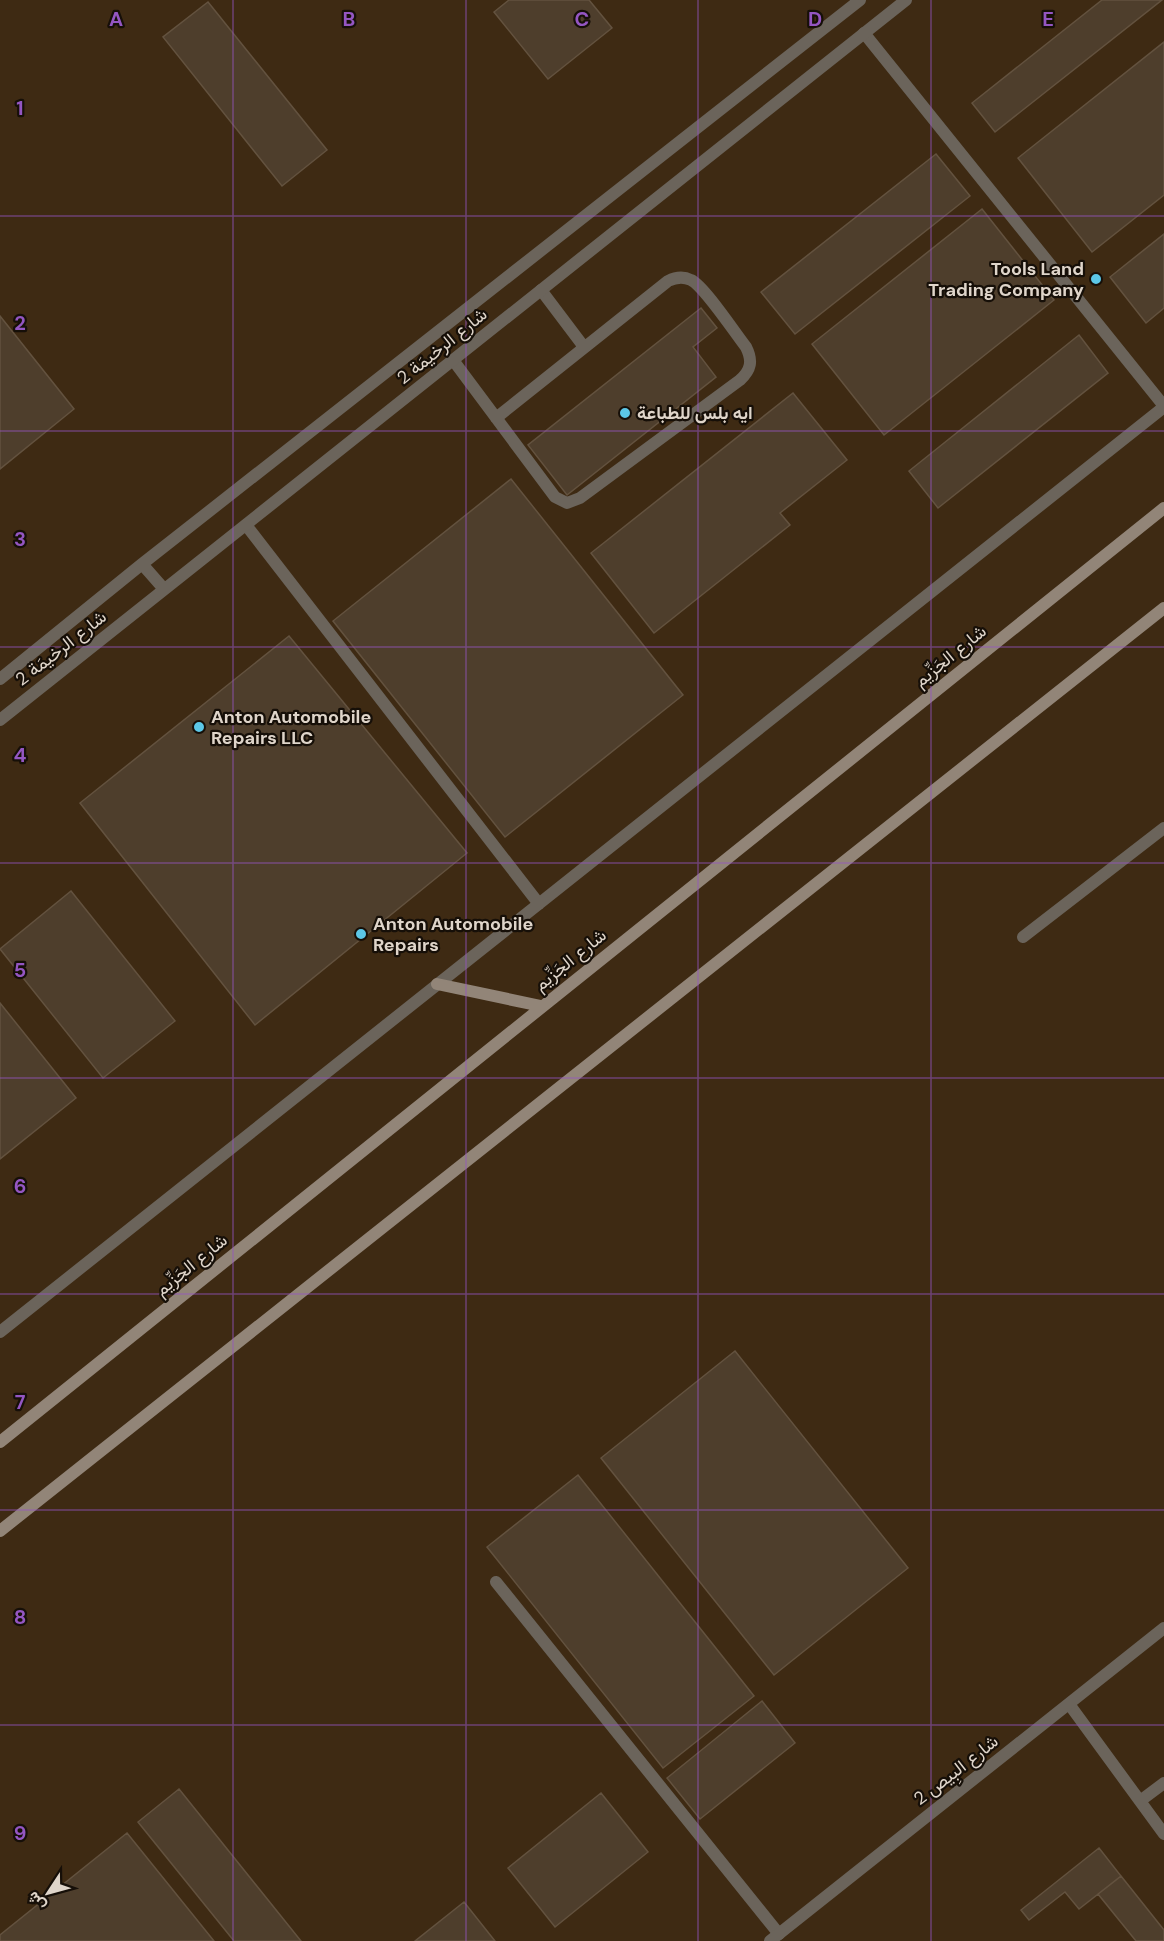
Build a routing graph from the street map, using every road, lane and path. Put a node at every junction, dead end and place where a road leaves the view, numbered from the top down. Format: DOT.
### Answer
graph roads {
  1 [pos="860,0"];
  2 [pos="906,0"];
  3 [pos="864,33"];
  4 [pos="541,290"];
  5 [pos="584,347"];
  6 [pos="453,360"];
  7 [pos="1164,406"];
  8 [pos="496,418"];
  9 [pos="1164,508"];
  10 [pos="246,525"];
  11 [pos="142,564"];
  12 [pos="164,589"];
  13 [pos="1164,608"];
  14 [pos="0,678"];
  15 [pos="0,720"];
  16 [pos="1164,828"];
  17 [pos="539,904"];
  18 [pos="1023,937"];
  19 [pos="437,984"];
  20 [pos="541,1006"];
  21 [pos="0,1332"];
  22 [pos="0,1442"];
  23 [pos="0,1531"];
  24 [pos="496,1582"];
  25 [pos="1164,1628"];
  26 [pos="1069,1704"];
  27 [pos="1164,1783"];
  28 [pos="1140,1802"];
  29 [pos="1164,1834"];
  30 [pos="774,1937"];
  1 -- 11 [label="street, شارع الرخيمَة 2"];
  2 -- 3 [label="street, شارع الرخيمَة 2"];
  3 -- 4 [label="street, شارع الرخيمَة 2"];
  3 -- 7 [label="street"];
  4 -- 5 [label="street"];
  4 -- 6 [label="street, شارع الرخيمَة 2"];
  5 -- 8 [label="street"];
  5 -- 8 [label="street"];
  6 -- 8 [label="street"];
  6 -- 10 [label="street, شارع الرخيمَة 2"];
  7 -- 17 [label="street"];
  9 -- 20 [label="street, شارع الجَزِّيم"];
  10 -- 12 [label="street, شارع الرخيمَة 2"];
  10 -- 17 [label="street"];
  11 -- 12 [label="street"];
  11 -- 14 [label="street, شارع الرخيمَة 2"];
  12 -- 15 [label="street, شارع الرخيمَة 2"];
  13 -- 23 [label="street"];
  16 -- 18 [label="street"];
  17 -- 19 [label="street"];
  19 -- 20 [label="street"];
  19 -- 21 [label="street"];
  20 -- 22 [label="street, شارع الجَزِّيم"];
  24 -- 30 [label="street"];
  25 -- 26 [label="street, شارع البِيص 2"];
  26 -- 28 [label="street"];
  26 -- 30 [label="street, شارع البِيص 2"];
  27 -- 28 [label="street"];
  28 -- 29 [label="street"];
}
